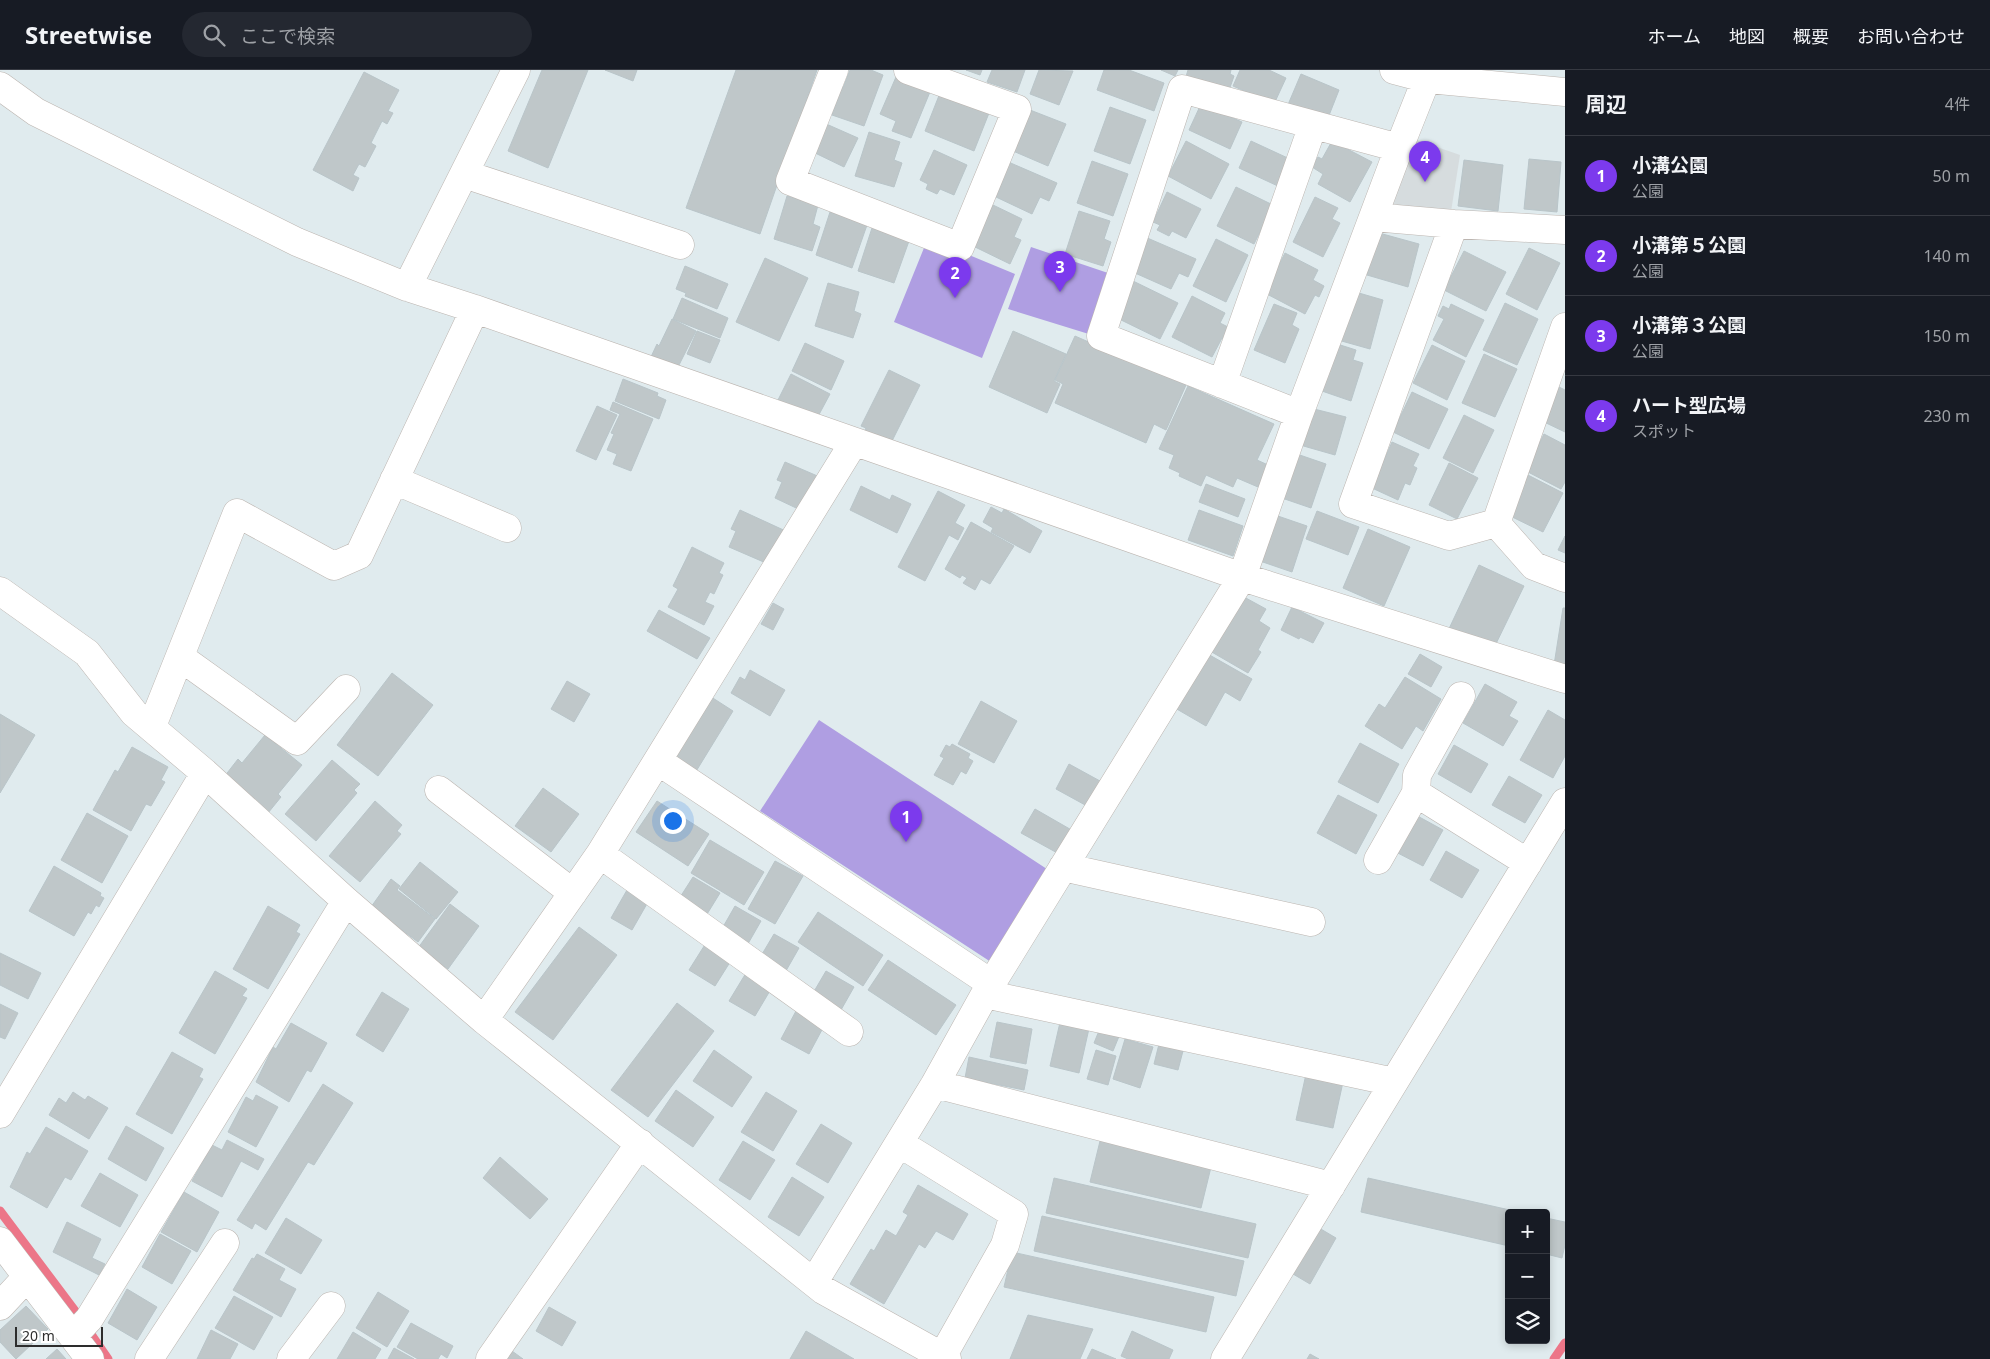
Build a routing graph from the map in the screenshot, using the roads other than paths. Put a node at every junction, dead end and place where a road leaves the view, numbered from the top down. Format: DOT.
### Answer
graph roads {
  1 [pos="516,70"];
  2 [pos="834,70"];
  3 [pos="908,70"];
  4 [pos="1394,70"];
  5 [pos="1429,75"];
  6 [pos="4,85"];
  7 [pos="1565,92"];
  8 [pos="1313,125"];
  9 [pos="1399,148"];
  10 [pos="464,174"];
  11 [pos="1373,217"];
  12 [pos="1454,224"];
  13 [pos="1565,230"];
  14 [pos="680,245"];
  15 [pos="407,287"];
  16 [pos="475,309"];
  17 [pos="1565,327"];
  18 [pos="1222,384"];
  19 [pos="1299,414"];
  20 [pos="854,442"];
  21 [pos="394,480"];
  22 [pos="1496,523"];
  23 [pos="507,528"];
  24 [pos="1242,577"];
  25 [pos="1565,578"];
  26 [pos="0,591"];
  27 [pos="180,657"];
  28 [pos="1565,679"];
  29 [pos="346,689"];
  30 [pos="1461,696"];
  31 [pos="152,726"];
  32 [pos="658,761"];
  33 [pos="205,773"];
  34 [pos="439,790"];
  35 [pos="1416,792"];
  36 [pos="1565,802"];
  37 [pos="600,854"];
  38 [pos="1378,860"];
  39 [pos="1528,863"];
  40 [pos="1063,867"];
  41 [pos="573,893"];
  42 [pos="346,901"];
  43 [pos="1311,922"];
  44 [pos="988,989"];
  45 [pos="484,1020"];
  46 [pos="848,1032"];
  47 [pos="1394,1082"];
  48 [pos="935,1084"];
  49 [pos="0,1114"];
  50 [pos="898,1143"];
  51 [pos="640,1144"];
  52 [pos="1331,1186"];
  53 [pos="0,1241"];
  54 [pos="225,1243"];
  55 [pos="27,1278"];
  56 [pos="814,1282"];
  57 [pos="0,1306"];
  58 [pos="331,1306"];
  59 [pos="80,1328"];
  60 [pos="945,1358"];
  61 [pos="90,1359"];
  62 [pos="150,1359"];
  63 [pos="291,1359"];
  64 [pos="490,1359"];
  65 [pos="1226,1359"];
  1 -- 10 [label="street"];
  2 -- 3 [label="street"];
  4 -- 5 [label="street"];
  5 -- 7 [label="street"];
  5 -- 9 [label="street"];
  6 -- 15 [label="street"];
  8 -- 9 [label="street"];
  8 -- 18 [label="street"];
  8 -- 18 [label="street"];
  9 -- 11 [label="street"];
  10 -- 14 [label="street"];
  10 -- 15 [label="street"];
  11 -- 12 [label="street"];
  11 -- 19 [label="street"];
  12 -- 13 [label="street"];
  12 -- 22 [label="street"];
  15 -- 16 [label="street"];
  16 -- 20 [label="street"];
  16 -- 21 [label="street"];
  17 -- 22 [label="street"];
  18 -- 19 [label="street"];
  19 -- 24 [label="street"];
  20 -- 24 [label="street"];
  20 -- 32 [label="street"];
  21 -- 23 [label="street"];
  21 -- 27 [label="street"];
  22 -- 25 [label="street"];
  24 -- 28 [label="street"];
  24 -- 40 [label="street"];
  26 -- 31 [label="street"];
  27 -- 29 [label="street"];
  27 -- 31 [label="street"];
  30 -- 35 [label="street"];
  31 -- 33 [label="street"];
  32 -- 37 [label="street"];
  32 -- 44 [label="street"];
  33 -- 42 [label="street"];
  33 -- 49 [label="street"];
  34 -- 41 [label="street"];
  35 -- 38 [label="street"];
  35 -- 39 [label="street"];
  36 -- 39 [label="street"];
  37 -- 41 [label="street"];
  37 -- 46 [label="street"];
  39 -- 47 [label="street"];
  40 -- 43 [label="street"];
  40 -- 44 [label="street"];
  41 -- 45 [label="street"];
  42 -- 45 [label="street"];
  42 -- 59 [label="street"];
  44 -- 47 [label="street"];
  44 -- 48 [label="street"];
  45 -- 51 [label="street"];
  47 -- 52 [label="street"];
  48 -- 50 [label="street"];
  48 -- 52 [label="street"];
  50 -- 56 [label="street"];
  50 -- 60 [label="street"];
  51 -- 56 [label="street"];
  51 -- 64 [label="street"];
  52 -- 65 [label="street"];
  53 -- 55 [label="street"];
  54 -- 62 [label="street"];
  55 -- 57 [label="street"];
  55 -- 59 [label="street"];
  56 -- 60 [label="street"];
  58 -- 63 [label="street"];
  59 -- 61 [label="street"];
}
